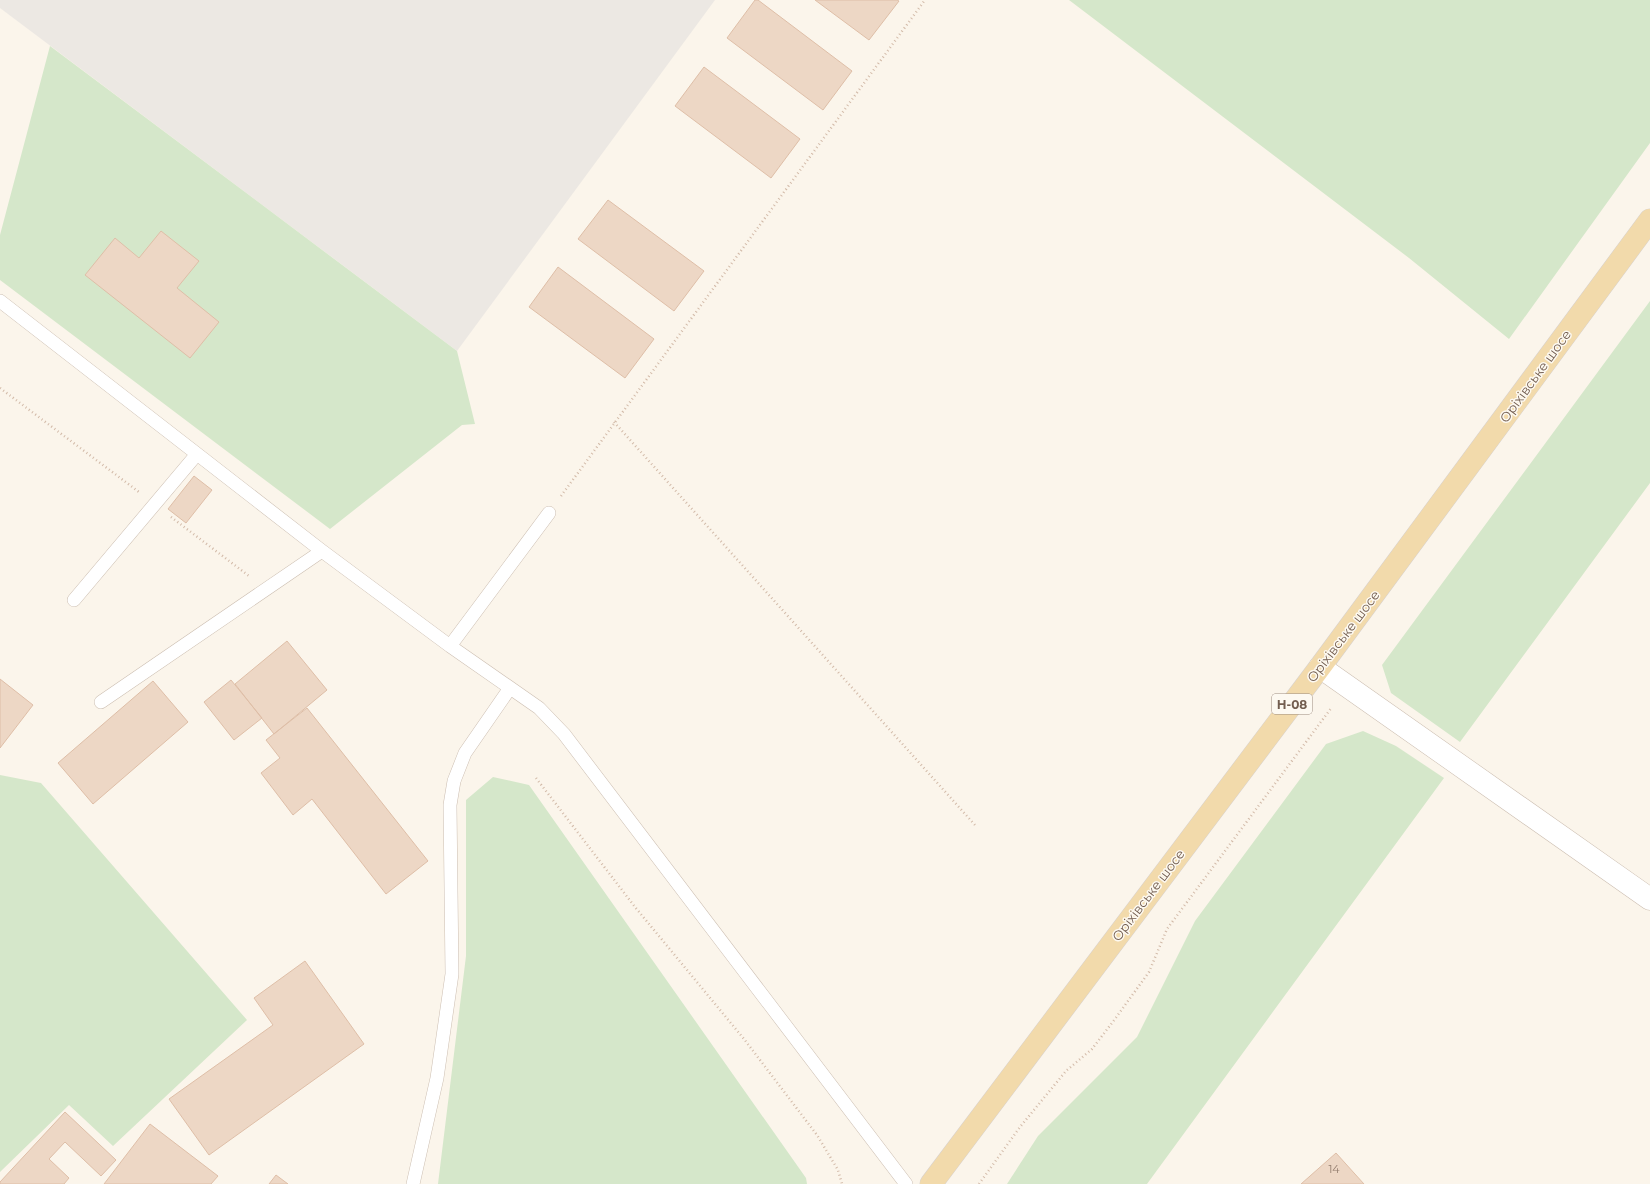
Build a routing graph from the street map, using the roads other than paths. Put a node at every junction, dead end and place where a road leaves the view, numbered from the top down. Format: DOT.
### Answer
graph roads {
  1 [pos="1650,220"];
  2 [pos="0,301"];
  3 [pos="197,454"];
  4 [pos="549,513"];
  5 [pos="322,551"];
  6 [pos="74,600"];
  7 [pos="450,646"];
  8 [pos="1320,667"];
  9 [pos="510,688"];
  10 [pos="101,702"];
  11 [pos="1650,899"];
  12 [pos="413,1184"];
  13 [pos="906,1184"];
  14 [pos="931,1184"];
  1 -- 8 [label="main road, Оріхівське шосе / Н-08"];
  2 -- 3 [label="lane"];
  3 -- 5 [label="lane"];
  3 -- 6 [label="lane"];
  4 -- 7 [label="lane"];
  5 -- 7 [label="lane"];
  5 -- 10 [label="lane"];
  7 -- 9 [label="lane"];
  8 -- 11 [label="street"];
  8 -- 14 [label="main road, Оріхівське шосе / Н-08"];
  9 -- 12 [label="lane"];
  9 -- 13 [label="lane"];
}
